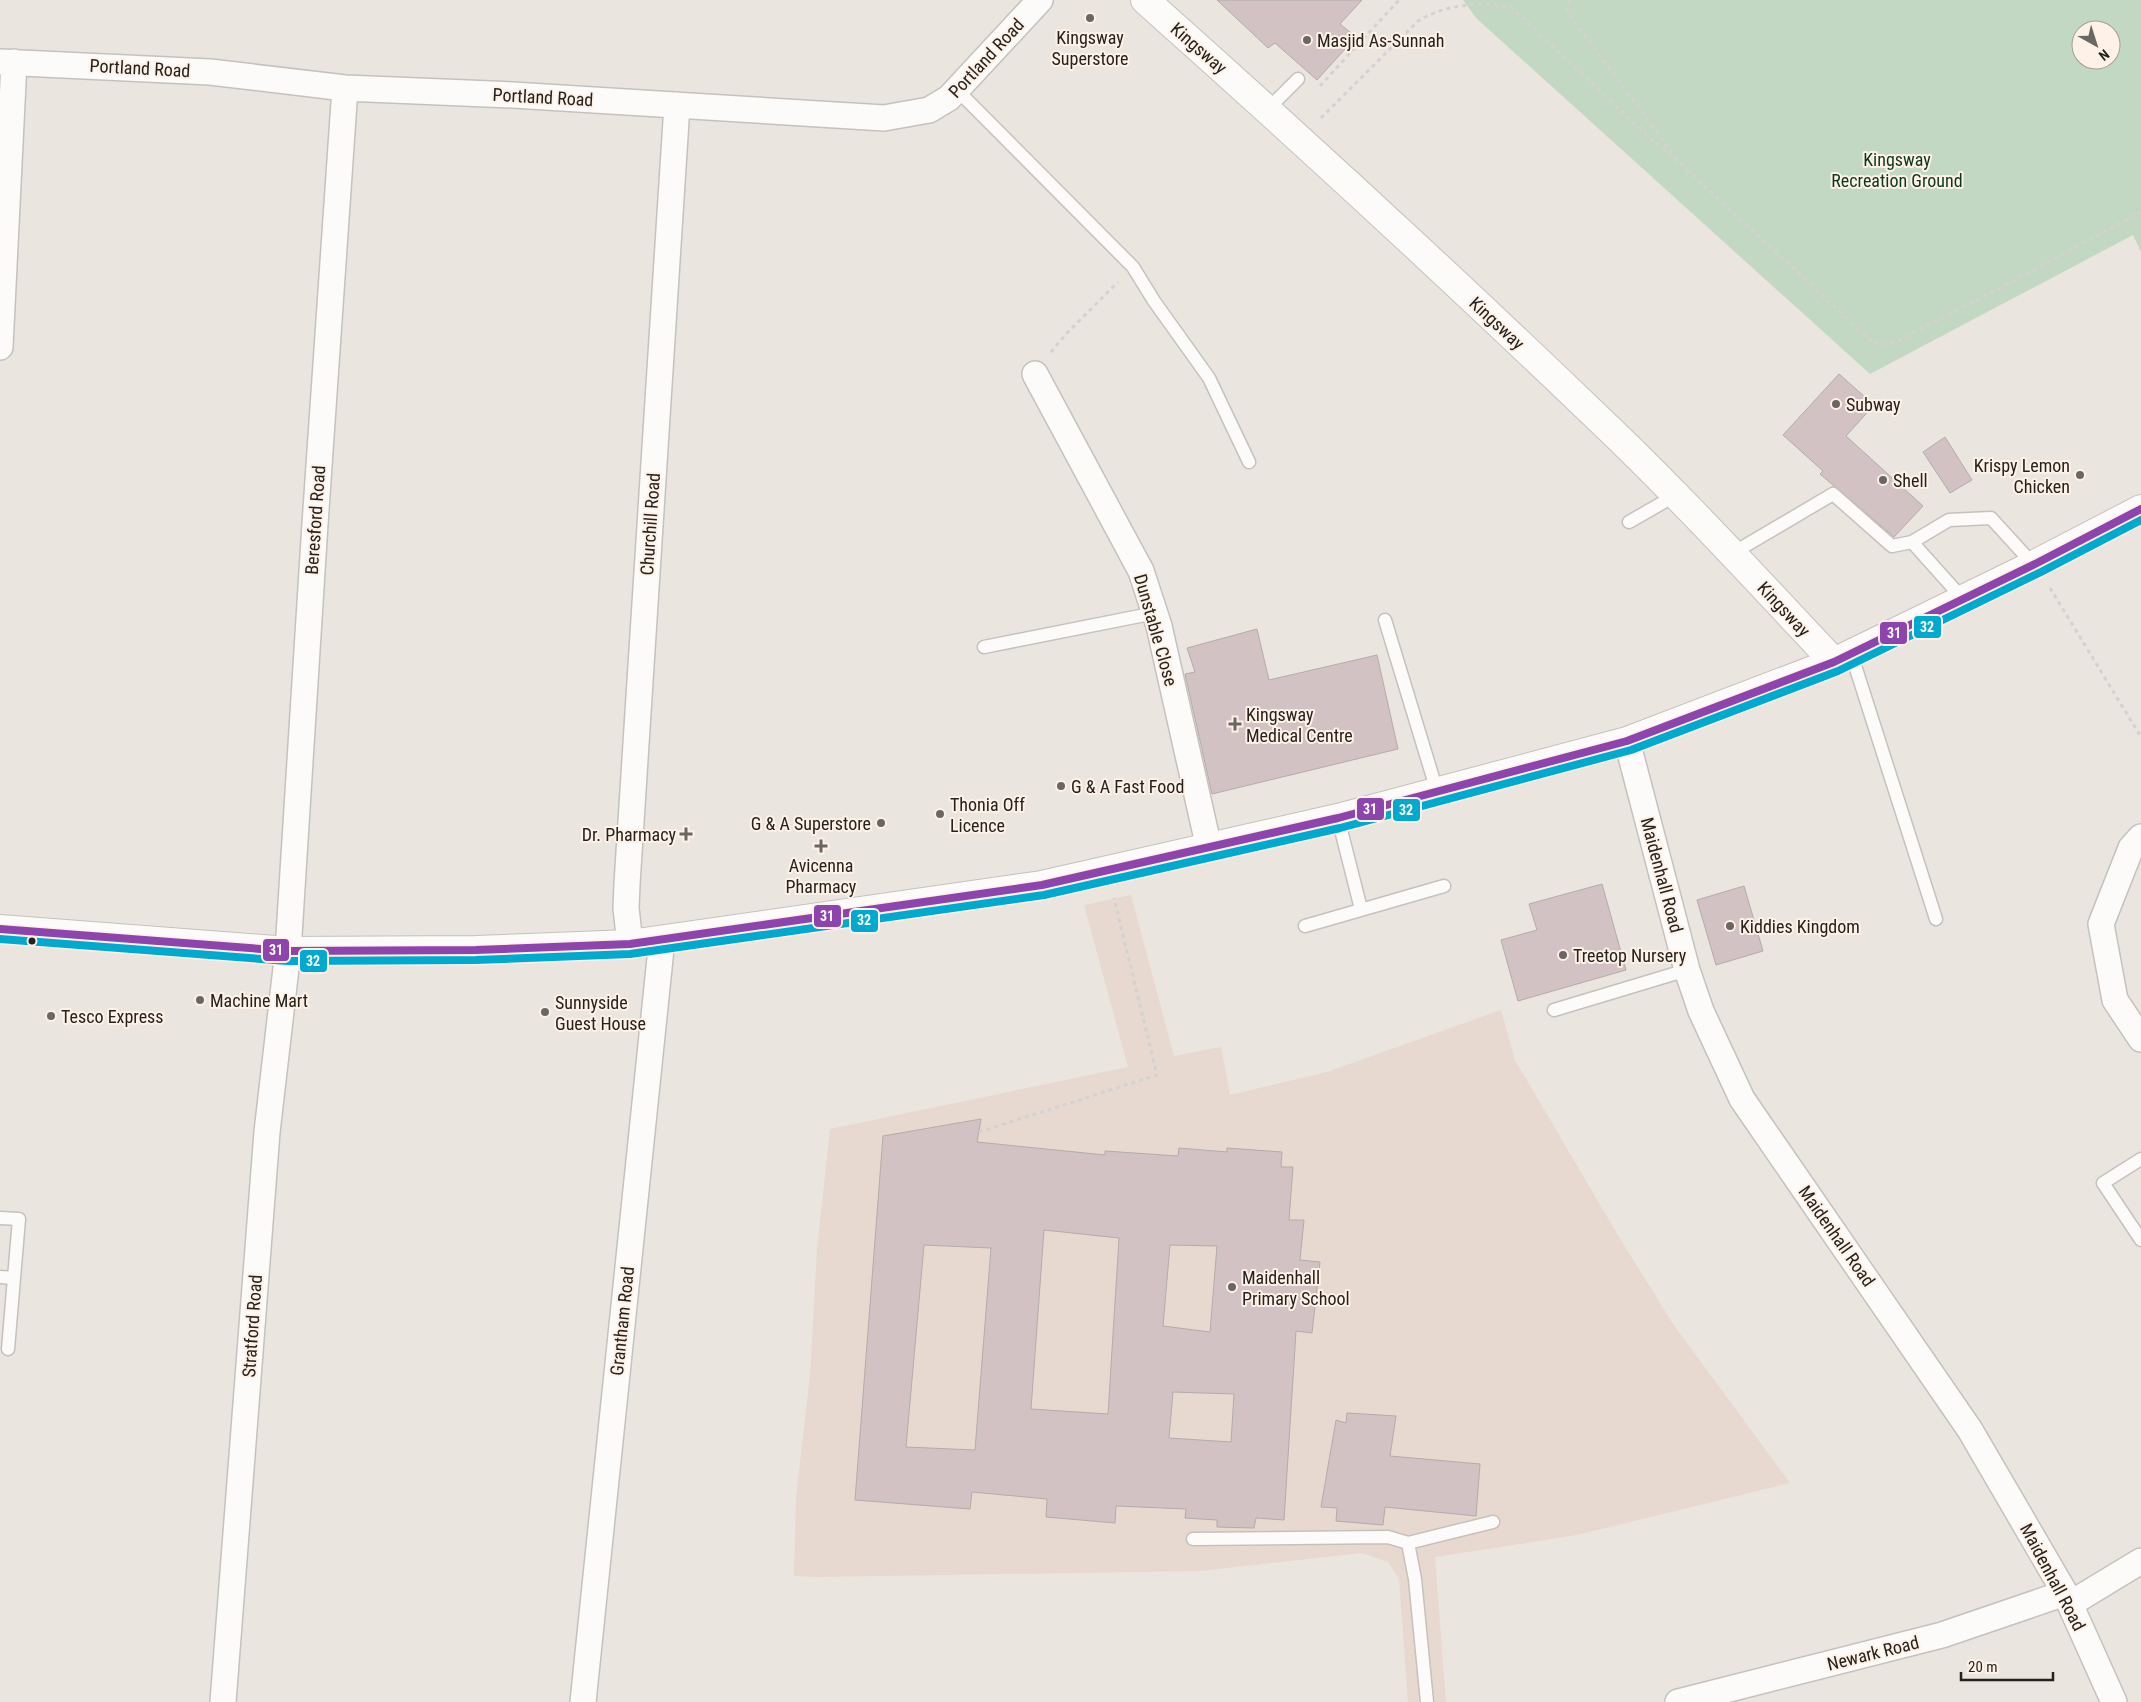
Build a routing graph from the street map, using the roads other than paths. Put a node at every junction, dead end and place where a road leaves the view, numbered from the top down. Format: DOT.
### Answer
graph roads {
  1 [pos="1040,0"];
  2 [pos="1145,0"];
  3 [pos="7,62"];
  4 [pos="1298,79"];
  5 [pos="345,88"];
  6 [pos="957,90"];
  7 [pos="677,105"];
  8 [pos="1268,109"];
  9 [pos="0,347"];
  10 [pos="1034,374"];
  11 [pos="1250,462"];
  12 [pos="1676,495"];
  13 [pos="2141,509"];
  14 [pos="1629,522"];
  15 [pos="1912,542"];
  16 [pos="1733,553"];
  17 [pos="2035,564"];
  18 [pos="1963,599"];
  19 [pos="1155,613"];
  20 [pos="1385,620"];
  21 [pos="984,647"];
  22 [pos="1842,658"];
  23 [pos="1627,741"];
  24 [pos="1437,791"];
  25 [pos="1338,818"];
  26 [pos="2141,837"];
  27 [pos="1209,848"];
  28 [pos="1444,886"];
  29 [pos="1362,909"];
  30 [pos="1936,919"];
  31 [pos="1305,926"];
  32 [pos="0,929"];
  33 [pos="662,939"];
  34 [pos="630,944"];
  35 [pos="288,951"];
  36 [pos="1687,970"];
  37 [pos="1554,1010"];
  38 [pos="2141,1039"];
  39 [pos="2141,1159"];
  40 [pos="0,1218"];
  41 [pos="2141,1240"];
  42 [pos="0,1277"];
  43 [pos="14,1278"];
  44 [pos="8,1349"];
  45 [pos="1493,1522"];
  46 [pos="1193,1539"];
  47 [pos="1408,1543"];
  48 [pos="2141,1561"];
  49 [pos="2068,1599"];
  50 [pos="223,1702"];
  51 [pos="583,1702"];
  52 [pos="1427,1702"];
  53 [pos="1678,1702"];
  54 [pos="2114,1702"];
  1 -- 6 [label="street, Portland Road"];
  2 -- 8 [label="main road, Kingsway"];
  3 -- 5 [label="street, Portland Road"];
  3 -- 9 [label="street"];
  4 -- 8 [label="lane"];
  5 -- 7 [label="street, Portland Road"];
  5 -- 35 [label="street, Beresford Road"];
  6 -- 7 [label="street, Portland Road"];
  6 -- 11 [label="lane"];
  7 -- 34 [label="street, Churchill Road"];
  8 -- 12 [label="main road, Kingsway"];
  10 -- 19 [label="street, Dunstable Close"];
  12 -- 14 [label="lane"];
  12 -- 16 [label="main road, Kingsway"];
  13 -- 17 [label="main road"];
  15 -- 16 [label="lane"];
  15 -- 17 [label="lane"];
  15 -- 18 [label="lane"];
  16 -- 22 [label="main road, Kingsway"];
  17 -- 18 [label="main road"];
  18 -- 22 [label="main road"];
  19 -- 21 [label="lane"];
  19 -- 27 [label="street, Dunstable Close"];
  20 -- 24 [label="lane"];
  22 -- 23 [label="main road"];
  22 -- 30 [label="lane"];
  23 -- 24 [label="main road"];
  23 -- 36 [label="street, Maidenhall Road"];
  24 -- 25 [label="main road"];
  25 -- 27 [label="main road"];
  25 -- 29 [label="lane"];
  26 -- 38 [label="street"];
  27 -- 33 [label="main road"];
  28 -- 29 [label="lane"];
  29 -- 31 [label="lane"];
  32 -- 35 [label="main road"];
  33 -- 34 [label="main road"];
  33 -- 51 [label="street, Grantham Road"];
  34 -- 35 [label="main road"];
  35 -- 50 [label="street, Stratford Road"];
  36 -- 37 [label="lane"];
  36 -- 49 [label="street, Maidenhall Road"];
  39 -- 41 [label="lane"];
  40 -- 43 [label="lane"];
  42 -- 43 [label="lane"];
  43 -- 44 [label="lane"];
  45 -- 47 [label="lane"];
  46 -- 47 [label="lane"];
  47 -- 52 [label="lane"];
  48 -- 49 [label="street, Newark Road"];
  49 -- 53 [label="street, Newark Road"];
  49 -- 54 [label="street, Maidenhall Road"];
}
